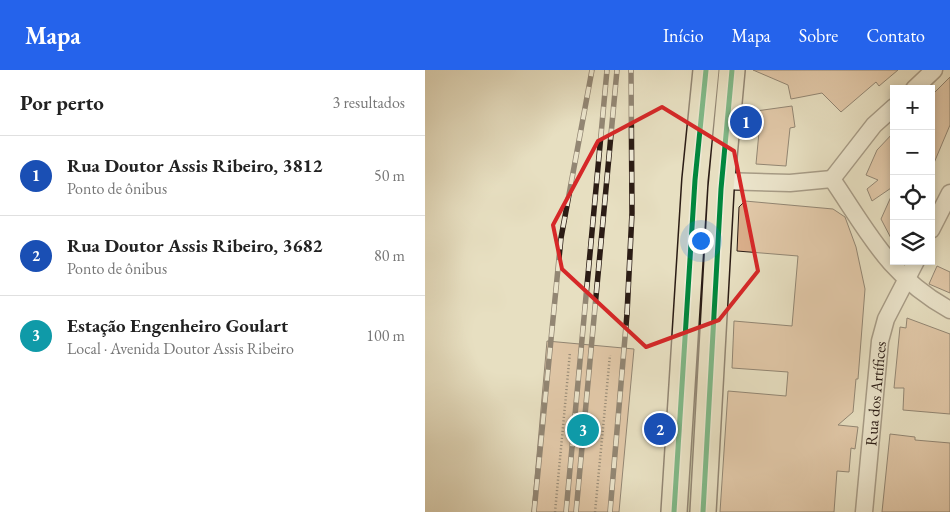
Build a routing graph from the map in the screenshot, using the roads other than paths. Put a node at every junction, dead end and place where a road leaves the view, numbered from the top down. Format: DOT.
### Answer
graph roads {
  1 [pos="707,70"];
  2 [pos="731,70"];
  3 [pos="934,70"];
  4 [pos="918,85"];
  5 [pos="890,111"];
  6 [pos="832,179"];
  7 [pos="721,181"];
  8 [pos="950,192"];
  9 [pos="935,222"];
  10 [pos="914,265"];
  11 [pos="906,281"];
  12 [pos="950,310"];
  13 [pos="674,512"];
  14 [pos="703,512"];
  15 [pos="864,512"];
  1 -- 13 [label="main road"];
  2 -- 7 [label="main road"];
  3 -- 4 [label="street"];
  5 -- 6 [label="street"];
  6 -- 7 [label="street"];
  6 -- 11 [label="street"];
  7 -- 14 [label="main road"];
  8 -- 9 [label="street"];
  10 -- 11 [label="street, Rua dos Artífices"];
  11 -- 12 [label="street"];
  11 -- 15 [label="street, Rua dos Artífices"];
}
